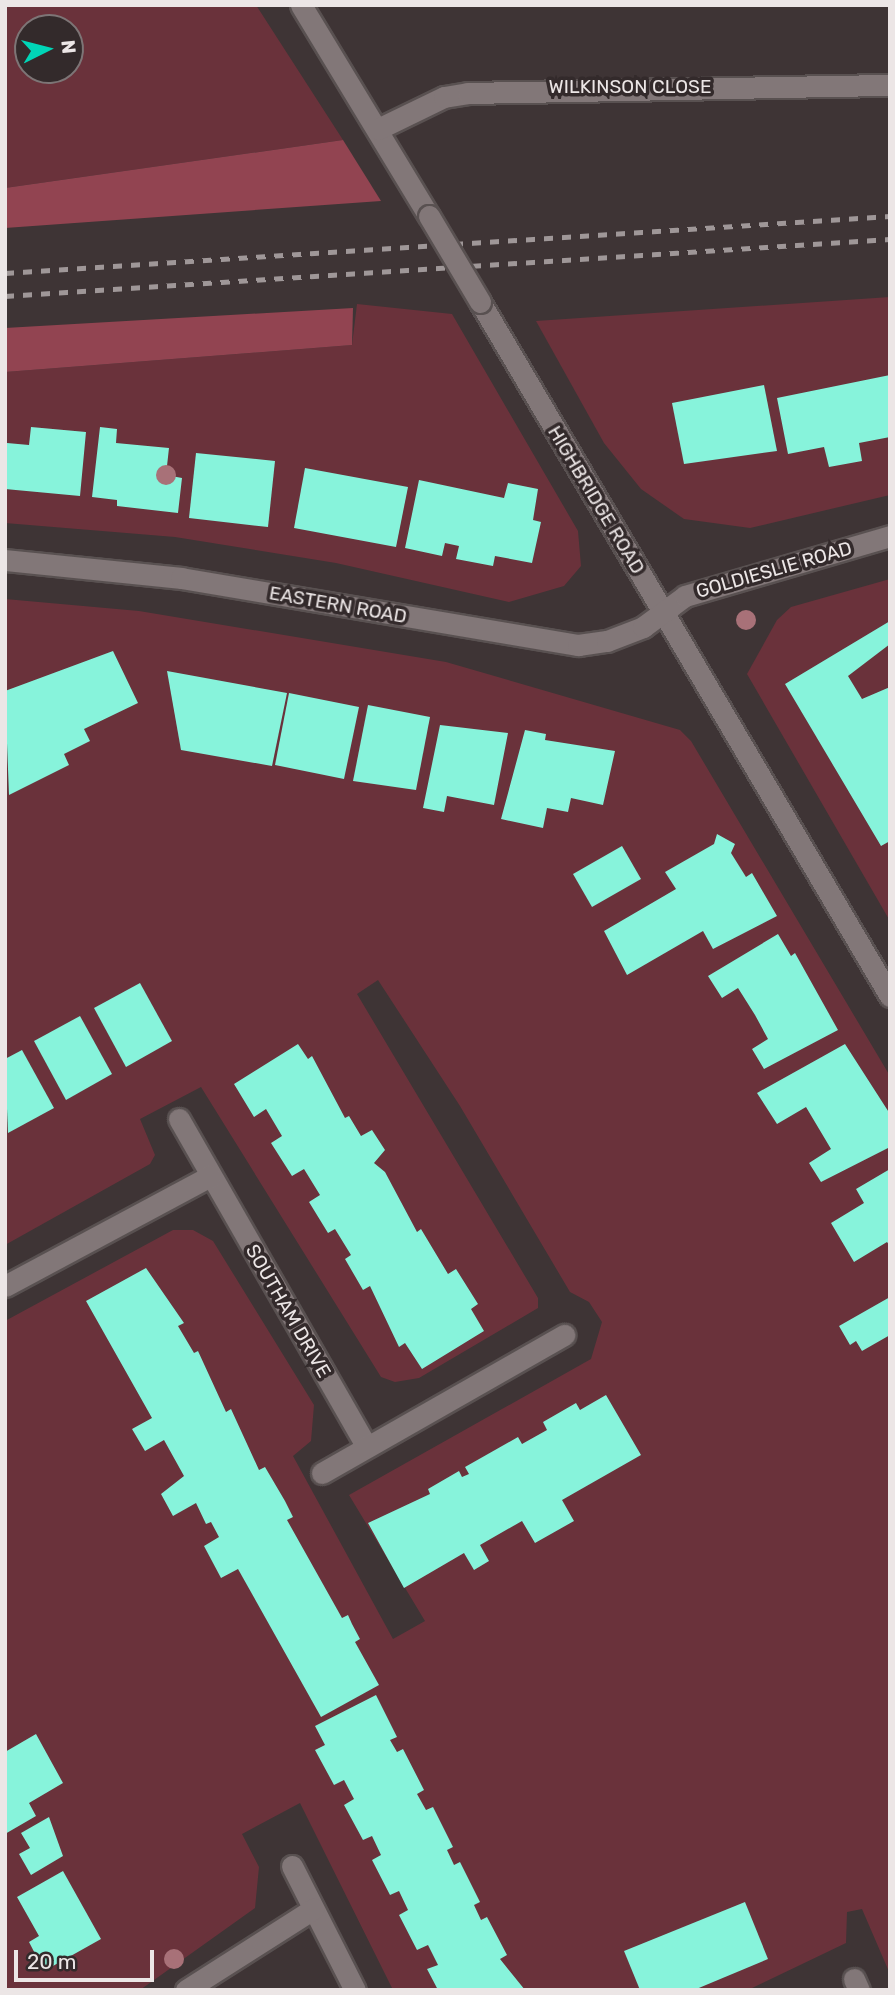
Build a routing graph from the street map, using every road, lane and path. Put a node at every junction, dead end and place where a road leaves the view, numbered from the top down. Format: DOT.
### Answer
graph roads {
  1 [pos="301,5"];
  2 [pos="890,85"];
  3 [pos="378,129"];
  4 [pos="890,536"];
  5 [pos="5,559"];
  6 [pos="663,613"];
  7 [pos="890,996"];
  8 [pos="179,1119"];
  9 [pos="210,1176"];
  10 [pos="5,1286"];
  11 [pos="564,1335"];
  12 [pos="366,1446"];
  13 [pos="322,1473"];
  14 [pos="292,1866"];
  15 [pos="313,1909"];
  16 [pos="186,1990"];
  17 [pos="355,1990"];
  1 -- 3 [label="street, HIGHBRIDGE ROAD"];
  2 -- 3 [label="street, WILKINSON CLOSE"];
  3 -- 6 [label="street, HIGHBRIDGE ROAD, bridge"];
  4 -- 6 [label="street, GOLDIESLIE ROAD"];
  5 -- 6 [label="street, EASTERN ROAD"];
  6 -- 7 [label="street, HIGHBRIDGE ROAD"];
  8 -- 9 [label="street, SOUTHAM DRIVE"];
  9 -- 10 [label="street"];
  9 -- 12 [label="street, SOUTHAM DRIVE"];
  11 -- 12 [label="street"];
  12 -- 13 [label="street"];
  14 -- 15 [label="street"];
  15 -- 16 [label="street"];
  15 -- 17 [label="street"];
}
